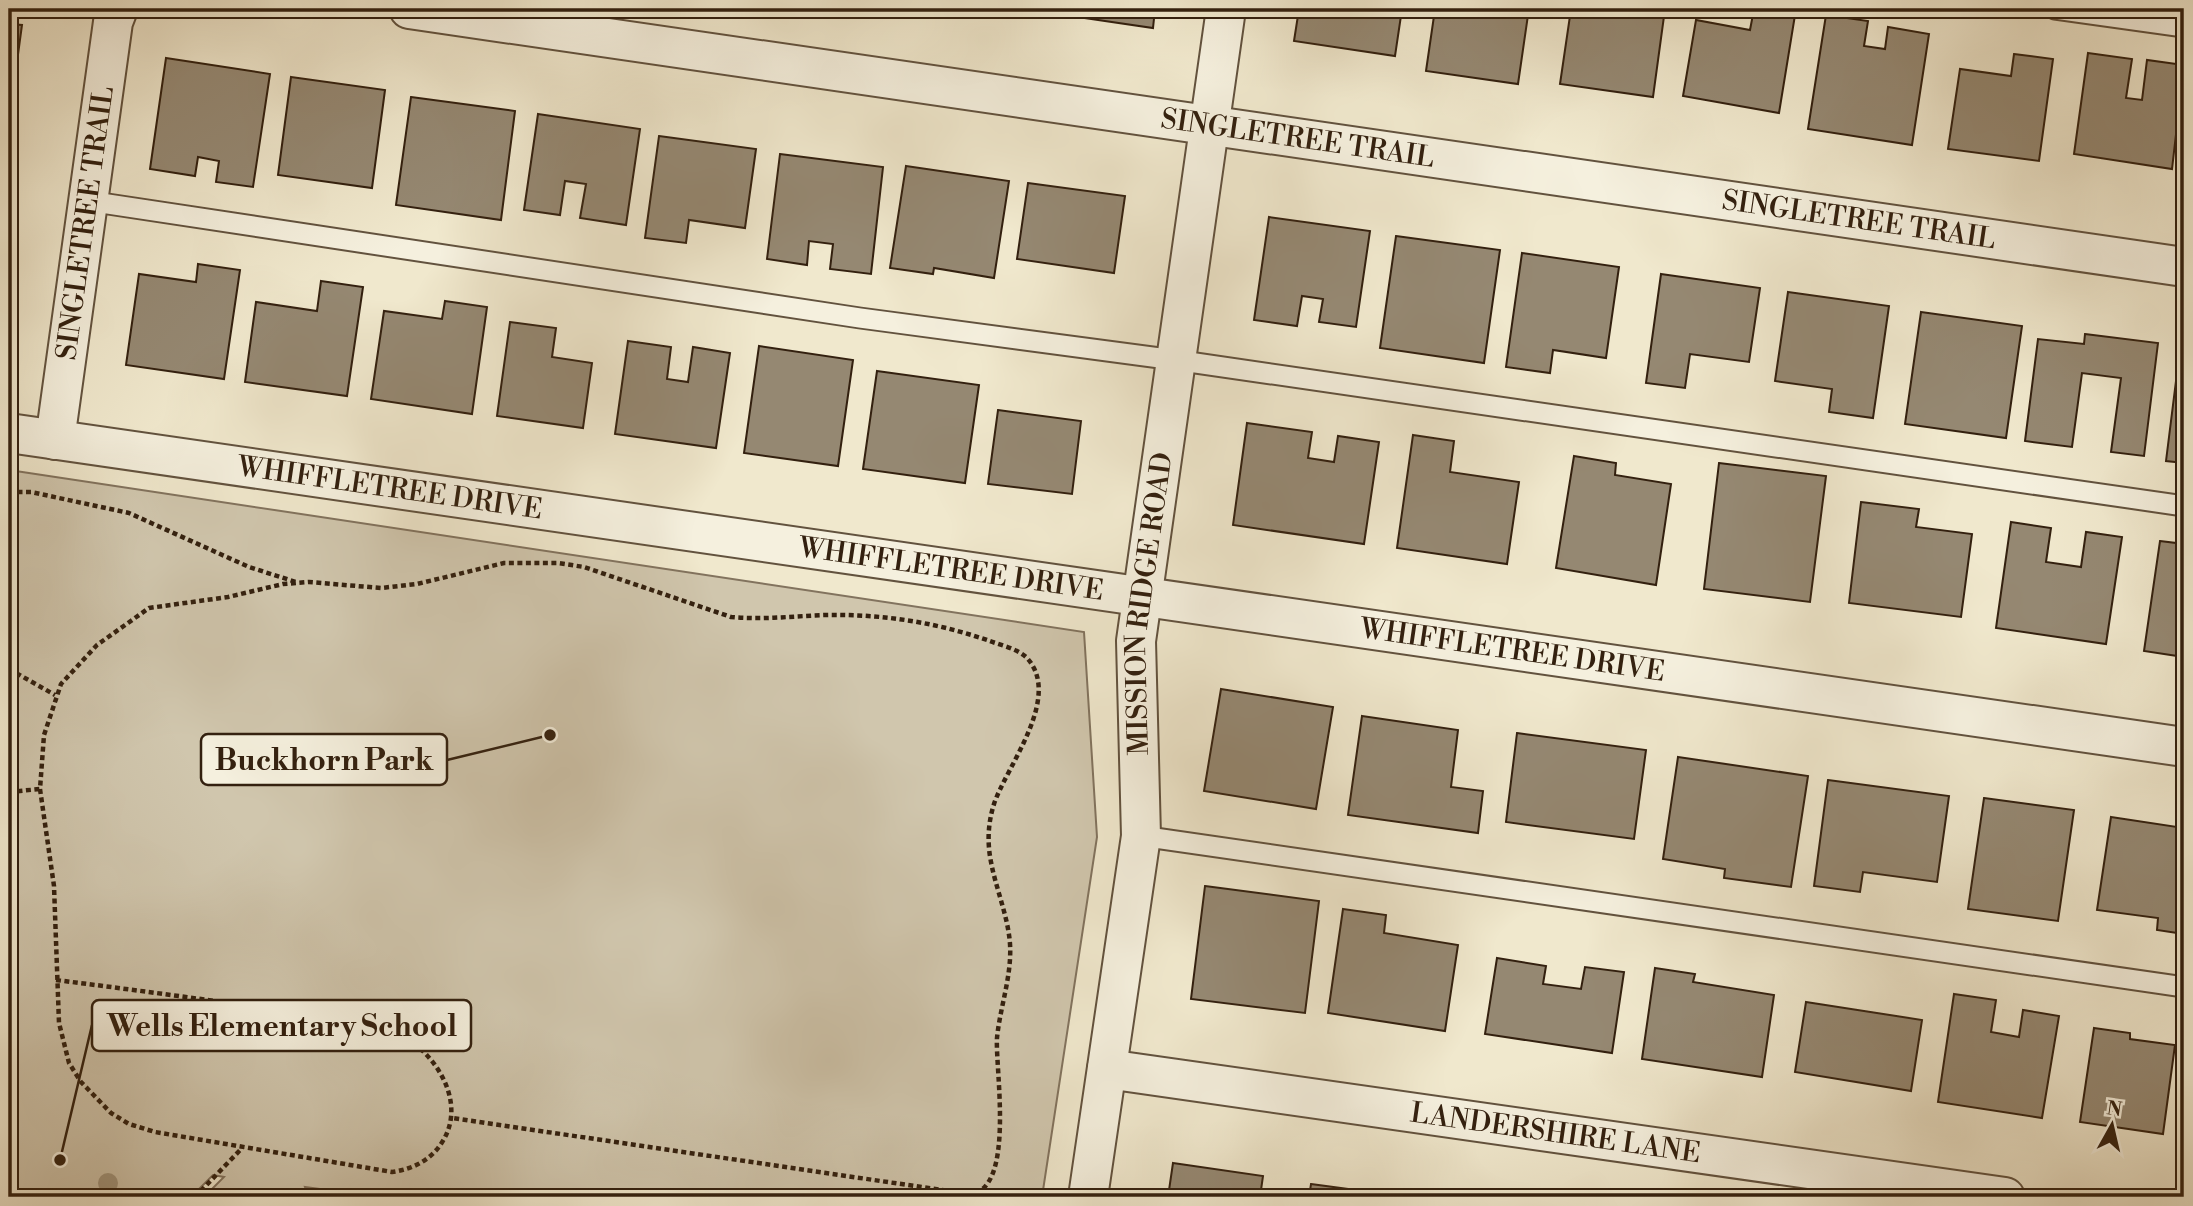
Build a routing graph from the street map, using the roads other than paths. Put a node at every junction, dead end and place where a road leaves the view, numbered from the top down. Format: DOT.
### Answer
graph roads {
  1 [pos="118,9"];
  2 [pos="409,9"];
  3 [pos="1226,9"];
  4 [pos="2055,9"];
  5 [pos="2184,27"];
  6 [pos="1209,125"];
  7 [pos="88,201"];
  8 [pos="2184,267"];
  9 [pos="1175,360"];
  10 [pos="9,433"];
  11 [pos="55,440"];
  12 [pos="2184,506"];
  13 [pos="1141,597"];
  14 [pos="2184,747"];
  15 [pos="1141,836"];
  16 [pos="2184,987"];
  17 [pos="1107,1069"];
  18 [pos="1088,1197"];
  19 [pos="2005,1197"];
  1 -- 7 [label="street, SINGLETREE TRAIL"];
  2 -- 6 [label="street, SINGLETREE TRAIL"];
  3 -- 6 [label="street, MISSION RIDGE ROAD"];
  4 -- 5 [label="lane"];
  6 -- 8 [label="street, SINGLETREE TRAIL"];
  6 -- 9 [label="street, MISSION RIDGE ROAD"];
  7 -- 9 [label="lane"];
  7 -- 11 [label="street, SINGLETREE TRAIL"];
  9 -- 12 [label="lane"];
  9 -- 13 [label="street, MISSION RIDGE ROAD"];
  10 -- 11 [label="street, WHIFFLETREE DRIVE"];
  11 -- 13 [label="street, WHIFFLETREE DRIVE"];
  13 -- 14 [label="street, WHIFFLETREE DRIVE"];
  13 -- 15 [label="street, MISSION RIDGE ROAD"];
  15 -- 16 [label="lane"];
  15 -- 17 [label="street, MISSION RIDGE ROAD"];
  17 -- 18 [label="street, MISSION RIDGE ROAD"];
  17 -- 19 [label="street, LANDERSHIRE LANE"];
}
